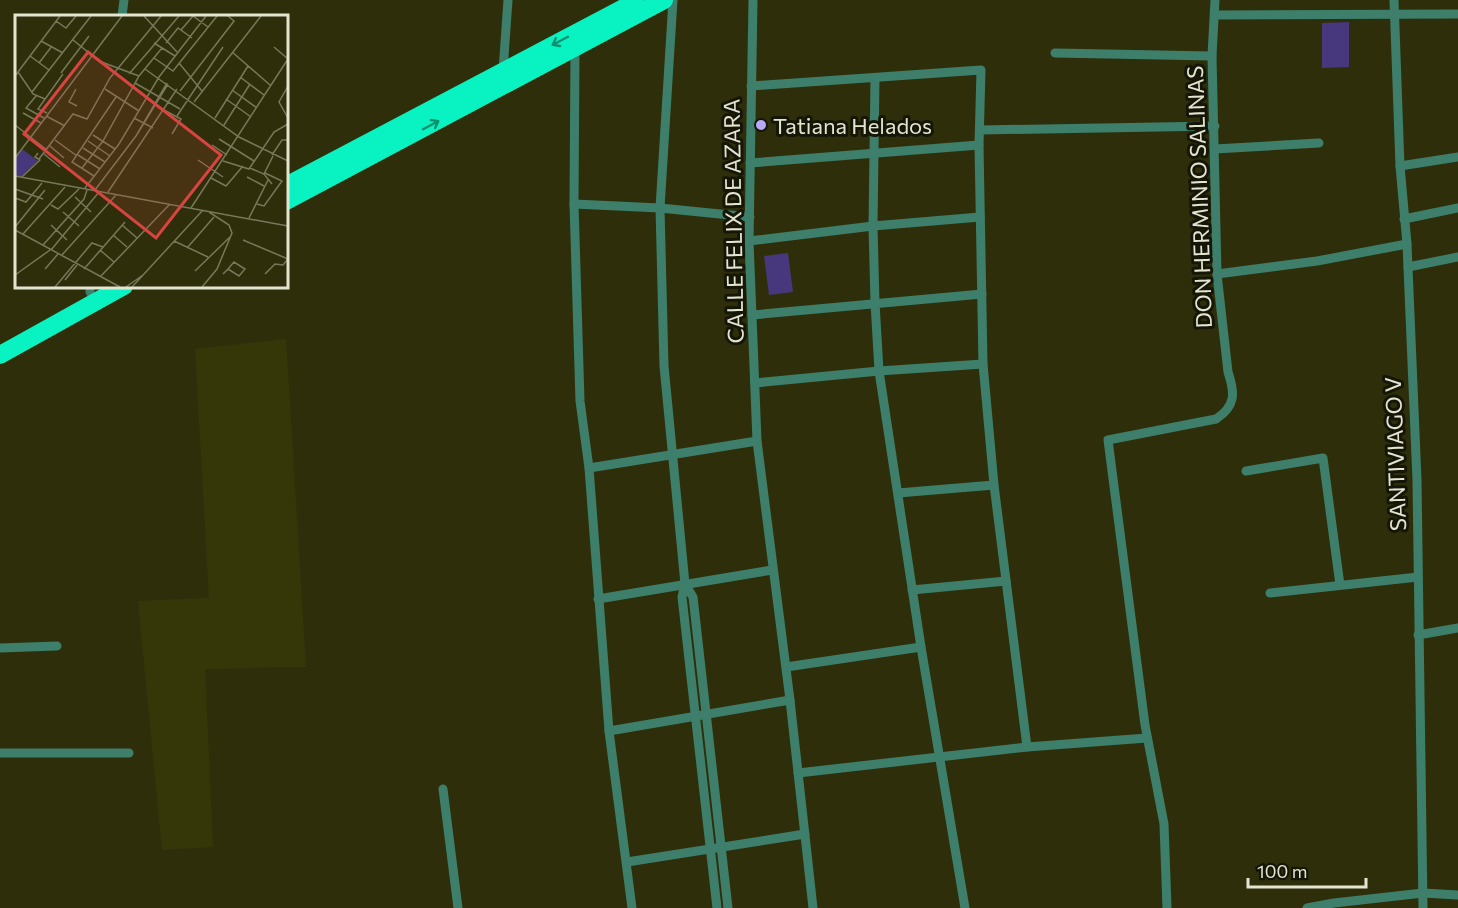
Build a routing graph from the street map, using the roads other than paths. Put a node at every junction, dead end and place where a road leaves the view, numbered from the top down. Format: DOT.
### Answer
graph roads {
  1 [pos="124,0"];
  2 [pos="508,0"];
  3 [pos="664,0"];
  4 [pos="673,0"];
  5 [pos="753,0"];
  6 [pos="1215,0"];
  7 [pos="1394,0"];
  8 [pos="632,1"];
  9 [pos="1394,14"];
  10 [pos="1458,14"];
  11 [pos="122,15"];
  12 [pos="1215,15"];
  13 [pos="575,49"];
  14 [pos="1055,53"];
  15 [pos="1212,56"];
  16 [pos="503,71"];
  17 [pos="875,78"];
  18 [pos="751,86"];
  19 [pos="1215,126"];
  20 [pos="980,130"];
  21 [pos="1319,142"];
  22 [pos="979,145"];
  23 [pos="1215,149"];
  24 [pos="874,153"];
  25 [pos="1458,157"];
  26 [pos="750,163"];
  27 [pos="1400,166"];
  28 [pos="288,185"];
  29 [pos="288,200"];
  30 [pos="574,204"];
  31 [pos="660,208"];
  32 [pos="1458,208"];
  33 [pos="980,217"];
  34 [pos="750,218"];
  35 [pos="1404,219"];
  36 [pos="873,226"];
  37 [pos="749,241"];
  38 [pos="1407,244"];
  39 [pos="1458,257"];
  40 [pos="1408,267"];
  41 [pos="1217,274"];
  42 [pos="93,288"];
  43 [pos="120,288"];
  44 [pos="982,294"];
  45 [pos="875,303"];
  46 [pos="752,315"];
  47 [pos="0,341"];
  48 [pos="0,355"];
  49 [pos="983,364"];
  50 [pos="879,371"];
  51 [pos="755,383"];
  52 [pos="757,441"];
  53 [pos="673,453"];
  54 [pos="590,468"];
  55 [pos="1246,471"];
  56 [pos="994,485"];
  57 [pos="898,493"];
  58 [pos="772,570"];
  59 [pos="1418,577"];
  60 [pos="1006,581"];
  61 [pos="685,584"];
  62 [pos="1340,585"];
  63 [pos="912,590"];
  64 [pos="1270,593"];
  65 [pos="598,599"];
  66 [pos="1458,628"];
  67 [pos="1418,635"];
  68 [pos="57,646"];
  69 [pos="921,647"];
  70 [pos="0,648"];
  71 [pos="786,667"];
  72 [pos="790,700"];
  73 [pos="705,714"];
  74 [pos="695,715"];
  75 [pos="609,731"];
  76 [pos="1147,738"];
  77 [pos="1027,747"];
  78 [pos="0,753"];
  79 [pos="129,753"];
  80 [pos="939,758"];
  81 [pos="798,773"];
  82 [pos="442,789"];
  83 [pos="805,834"];
  84 [pos="722,848"];
  85 [pos="711,849"];
  86 [pos="627,862"];
  87 [pos="1423,893"];
  88 [pos="1458,895"];
  89 [pos="458,908"];
  90 [pos="632,908"];
  91 [pos="717,908"];
  92 [pos="728,908"];
  93 [pos="813,908"];
  94 [pos="965,908"];
  95 [pos="1167,908"];
  96 [pos="1307,908"];
  97 [pos="1423,908"];
  1 -- 11 [label="street"];
  2 -- 16 [label="street"];
  3 -- 13 [label="highway"];
  4 -- 31 [label="street"];
  5 -- 18 [label="street, CALLE FELIX DE AZARA"];
  6 -- 12 [label="street, DON HERMINIO SALINAS"];
  7 -- 9 [label="street, SANTIVIAGO V"];
  8 -- 16 [label="highway, one-way"];
  9 -- 10 [label="street"];
  9 -- 12 [label="street"];
  9 -- 27 [label="street, SANTIVIAGO V"];
  12 -- 15 [label="street, DON HERMINIO SALINAS"];
  29 -- 13 [label="highway, one-way"];
  13 -- 30 [label="street"];
  14 -- 15 [label="street"];
  15 -- 19 [label="street, DON HERMINIO SALINAS"];
  16 -- 28 [label="highway"];
  17 -- 18 [label="street"];
  17 -- 20 [label="street"];
  17 -- 24 [label="street"];
  18 -- 26 [label="street, CALLE FELIX DE AZARA"];
  19 -- 20 [label="street"];
  19 -- 23 [label="street, DON HERMINIO SALINAS"];
  20 -- 22 [label="street"];
  21 -- 23 [label="street"];
  22 -- 24 [label="street"];
  22 -- 33 [label="street"];
  23 -- 41 [label="street, DON HERMINIO SALINAS"];
  24 -- 26 [label="street"];
  24 -- 36 [label="street"];
  25 -- 27 [label="street"];
  26 -- 34 [label="street, CALLE FELIX DE AZARA"];
  27 -- 35 [label="street, SANTIVIAGO V"];
  30 -- 31 [label="street"];
  30 -- 54 [label="street"];
  31 -- 34 [label="street"];
  31 -- 53 [label="street"];
  32 -- 35 [label="street"];
  33 -- 36 [label="street"];
  33 -- 44 [label="street"];
  34 -- 37 [label="street, CALLE FELIX DE AZARA"];
  35 -- 38 [label="street, SANTIVIAGO V"];
  36 -- 37 [label="street"];
  36 -- 45 [label="street"];
  37 -- 46 [label="street, CALLE FELIX DE AZARA"];
  38 -- 40 [label="street, SANTIVIAGO V"];
  38 -- 41 [label="street"];
  39 -- 40 [label="street"];
  40 -- 59 [label="street, SANTIVIAGO V"];
  41 -- 76 [label="street, DON HERMINIO SALINAS"];
  42 -- 47 [label="highway"];
  43 -- 48 [label="highway"];
  44 -- 45 [label="street"];
  44 -- 49 [label="street"];
  45 -- 46 [label="street"];
  45 -- 50 [label="street"];
  46 -- 51 [label="street, CALLE FELIX DE AZARA"];
  49 -- 50 [label="street"];
  49 -- 56 [label="street"];
  50 -- 51 [label="street"];
  50 -- 57 [label="street"];
  51 -- 52 [label="street, CALLE FELIX DE AZARA"];
  52 -- 53 [label="street"];
  52 -- 58 [label="street, CALLE FELIX DE AZARA"];
  53 -- 54 [label="street"];
  53 -- 61 [label="street"];
  54 -- 65 [label="street"];
  55 -- 62 [label="street"];
  56 -- 57 [label="street"];
  56 -- 60 [label="street"];
  57 -- 63 [label="street"];
  58 -- 61 [label="street"];
  58 -- 71 [label="street, CALLE FELIX DE AZARA"];
  59 -- 62 [label="street"];
  59 -- 67 [label="street, SANTIVIAGO V"];
  60 -- 63 [label="street"];
  60 -- 77 [label="street"];
  61 -- 65 [label="street"];
  61 -- 73 [label="street"];
  61 -- 74 [label="street"];
  62 -- 64 [label="street"];
  63 -- 69 [label="street"];
  65 -- 75 [label="street"];
  66 -- 67 [label="street"];
  67 -- 87 [label="street, SANTIVIAGO V"];
  68 -- 70 [label="street"];
  69 -- 71 [label="street"];
  69 -- 80 [label="street"];
  71 -- 72 [label="street, CALLE FELIX DE AZARA"];
  72 -- 73 [label="street"];
  72 -- 81 [label="street, CALLE FELIX DE AZARA"];
  73 -- 74 [label="street"];
  73 -- 84 [label="street"];
  74 -- 75 [label="street"];
  74 -- 85 [label="street"];
  75 -- 86 [label="street"];
  76 -- 77 [label="street"];
  76 -- 95 [label="street"];
  77 -- 80 [label="street"];
  78 -- 79 [label="street"];
  80 -- 81 [label="street"];
  80 -- 94 [label="street"];
  81 -- 83 [label="street, CALLE FELIX DE AZARA"];
  82 -- 89 [label="street"];
  83 -- 84 [label="street"];
  83 -- 93 [label="street, CALLE FELIX DE AZARA"];
  84 -- 85 [label="street"];
  84 -- 92 [label="street"];
  85 -- 86 [label="street"];
  85 -- 91 [label="street"];
  86 -- 90 [label="street"];
  87 -- 88 [label="street"];
  87 -- 96 [label="street"];
  87 -- 97 [label="street, SANTIVIAGO V"];
}
